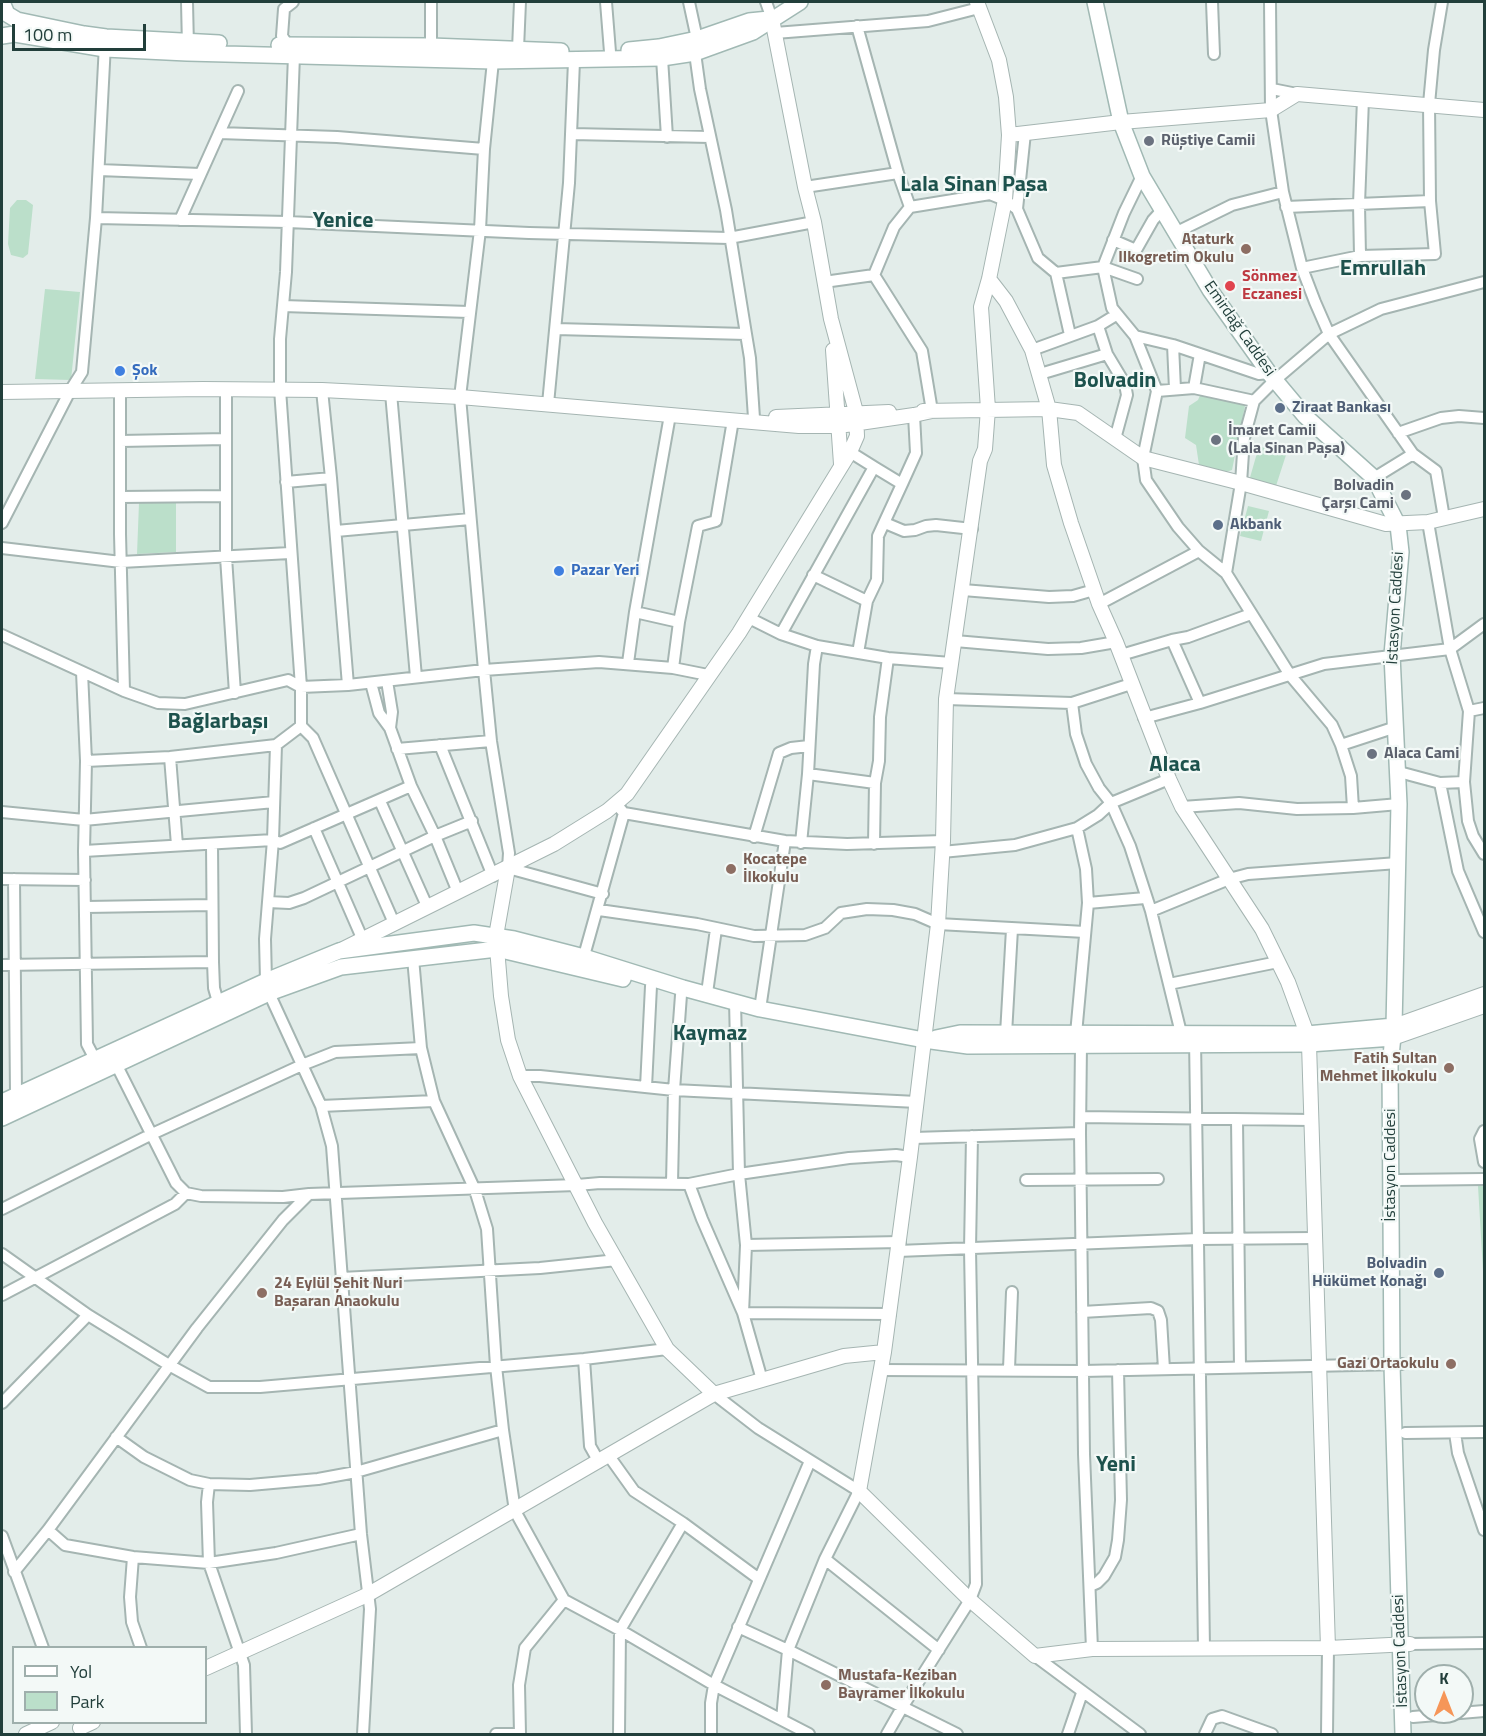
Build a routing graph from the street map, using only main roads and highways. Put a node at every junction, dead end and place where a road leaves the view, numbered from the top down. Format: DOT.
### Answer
graph roads {
  1 [pos="2,2"];
  2 [pos="800,2"];
  3 [pos="1095,2"];
  4 [pos="2,36"];
  5 [pos="105,43"];
  6 [pos="696,46"];
  7 [pos="290,50"];
  8 [pos="1398,525"];
  9 [pos="496,942"];
  10 [pos="582,963"];
  11 [pos="267,987"];
  12 [pos="735,1005"];
  13 [pos="1393,1032"];
  14 [pos="924,1040"];
  15 [pos="1079,1040"];
  16 [pos="113,1059"];
  17 [pos="98,1066"];
  18 [pos="2,1102"];
  19 [pos="2,1118"];
  20 [pos="1397,1364"];
  21 [pos="1406,1645"];
  22 [pos="1403,1734"];
  23 [pos="1413,1734"];
  1 -- 5 [label="main road"];
  2 -- 6 [label="main road"];
  3 -- 8 [label="main road, Emirdağ Caddesi"];
  4 -- 5 [label="main road"];
  5 -- 7 [label="main road"];
  6 -- 7 [label="main road"];
  6 -- 7 [label="main road"];
  8 -- 13 [label="main road, İstasyon Caddesi"];
  9 -- 10 [label="main road"];
  9 -- 11 [label="main road"];
  9 -- 11 [label="main road"];
  10 -- 12 [label="main road"];
  10 -- 12 [label="main road"];
  11 -- 16 [label="main road"];
  11 -- 16 [label="main road"];
  12 -- 14 [label="main road"];
  13 -- 15 [label="main road"];
  13 -- 20 [label="main road"];
  13 -- 20 [label="main road, İstasyon Caddesi"];
  14 -- 15 [label="main road"];
  14 -- 15 [label="main road"];
  16 -- 17 [label="main road"];
  17 -- 18 [label="main road"];
  17 -- 19 [label="main road"];
  20 -- 21 [label="main road, İstasyon Caddesi"];
  20 -- 21 [label="main road"];
  21 -- 22 [label="main road, İstasyon Caddesi"];
  21 -- 23 [label="main road"];
}
